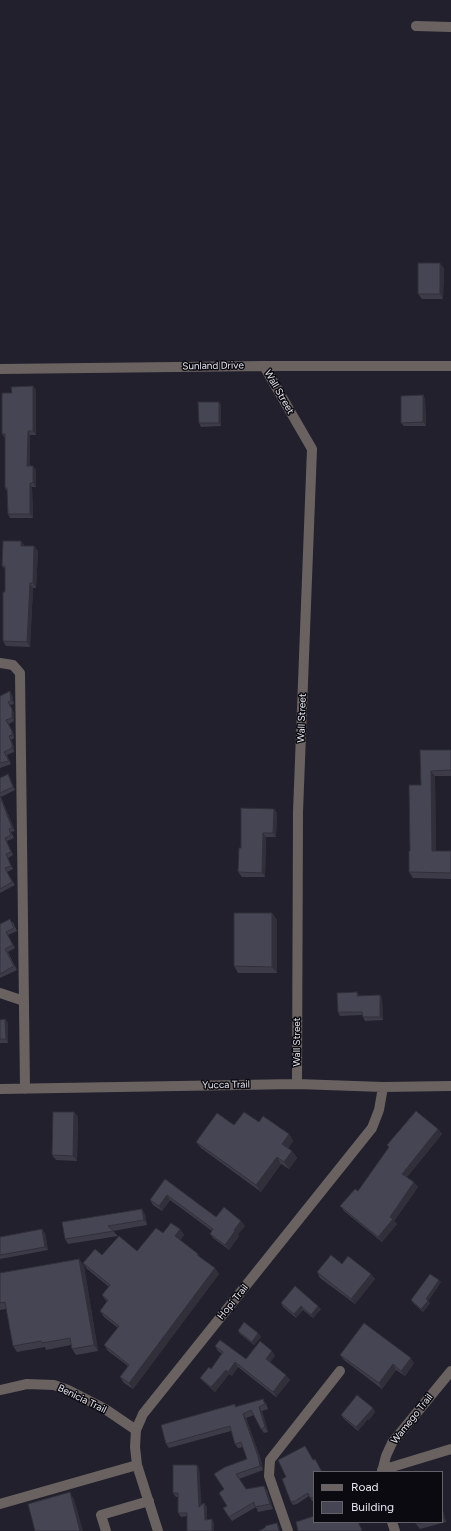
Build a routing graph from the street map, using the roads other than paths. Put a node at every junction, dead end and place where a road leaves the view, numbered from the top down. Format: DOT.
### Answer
graph roads {
  1 [pos="416,26"];
  2 [pos="451,27"];
  3 [pos="264,366"];
  4 [pos="451,366"];
  5 [pos="0,369"];
  6 [pos="0,663"];
  7 [pos="0,993"];
  8 [pos="24,1001"];
  9 [pos="297,1084"];
  10 [pos="451,1086"];
  11 [pos="384,1087"];
  12 [pos="0,1089"];
  13 [pos="25,1089"];
  14 [pos="340,1371"];
  15 [pos="451,1371"];
  16 [pos="0,1390"];
  17 [pos="136,1430"];
  18 [pos="451,1449"];
  19 [pos="137,1465"];
  20 [pos="382,1471"];
  21 [pos="148,1501"];
  22 [pos="0,1504"];
  23 [pos="106,1531"];
  24 [pos="158,1531"];
  25 [pos="288,1531"];
  1 -- 2 [label="street"];
  3 -- 4 [label="street, Sunland Drive"];
  3 -- 5 [label="street, Sunland Drive"];
  3 -- 9 [label="street, Wall Street"];
  6 -- 8 [label="street"];
  7 -- 8 [label="street"];
  8 -- 13 [label="street"];
  9 -- 11 [label="street, Yucca Trail"];
  9 -- 13 [label="street, Yucca Trail"];
  10 -- 11 [label="street, Yucca Trail"];
  11 -- 17 [label="street, Hopi Trail"];
  12 -- 13 [label="street, Yucca Trail"];
  14 -- 25 [label="street"];
  15 -- 20 [label="street, Wamego Trail"];
  16 -- 17 [label="street, Benicia Trail"];
  17 -- 19 [label="street, Hopi Trail"];
  18 -- 20 [label="street"];
  19 -- 21 [label="street, Hopi Trail"];
  19 -- 22 [label="street"];
  21 -- 23 [label="street"];
  21 -- 24 [label="street, Hopi Trail"];
}
